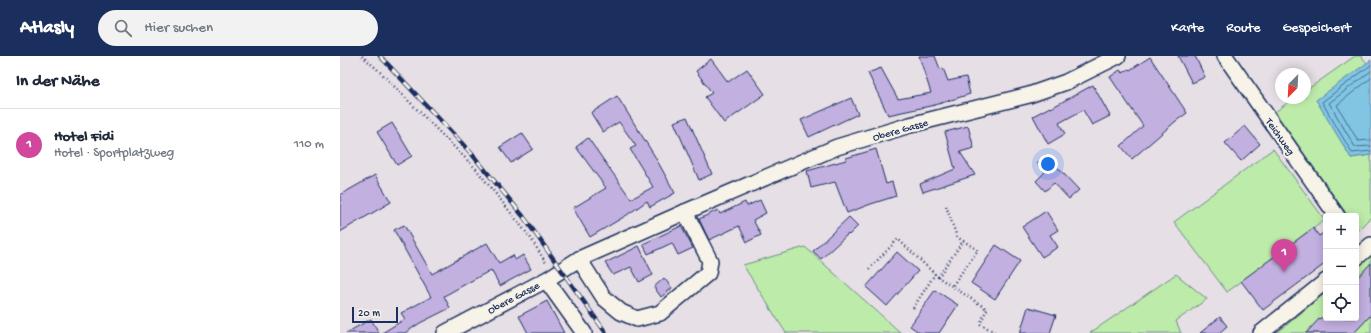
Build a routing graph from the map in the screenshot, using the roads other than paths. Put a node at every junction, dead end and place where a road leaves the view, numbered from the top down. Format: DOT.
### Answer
graph roads {
  1 [pos="1118,56"];
  2 [pos="1225,56"];
  3 [pos="685,212"];
  4 [pos="1335,213"];
  5 [pos="579,260"];
  6 [pos="548,278"];
  7 [pos="1323,283"];
  8 [pos="445,333"];
  9 [pos="584,333"];
  10 [pos="1261,333"];
  1 -- 3 [label="street, Obere Gasse"];
  2 -- 4 [label="street, Teichweg"];
  3 -- 5 [label="street, Obere Gasse"];
  3 -- 5 [label="street"];
  5 -- 6 [label="street, Obere Gasse"];
  6 -- 8 [label="street, Obere Gasse"];
  6 -- 9 [label="street"];
  7 -- 10 [label="street"];
}
